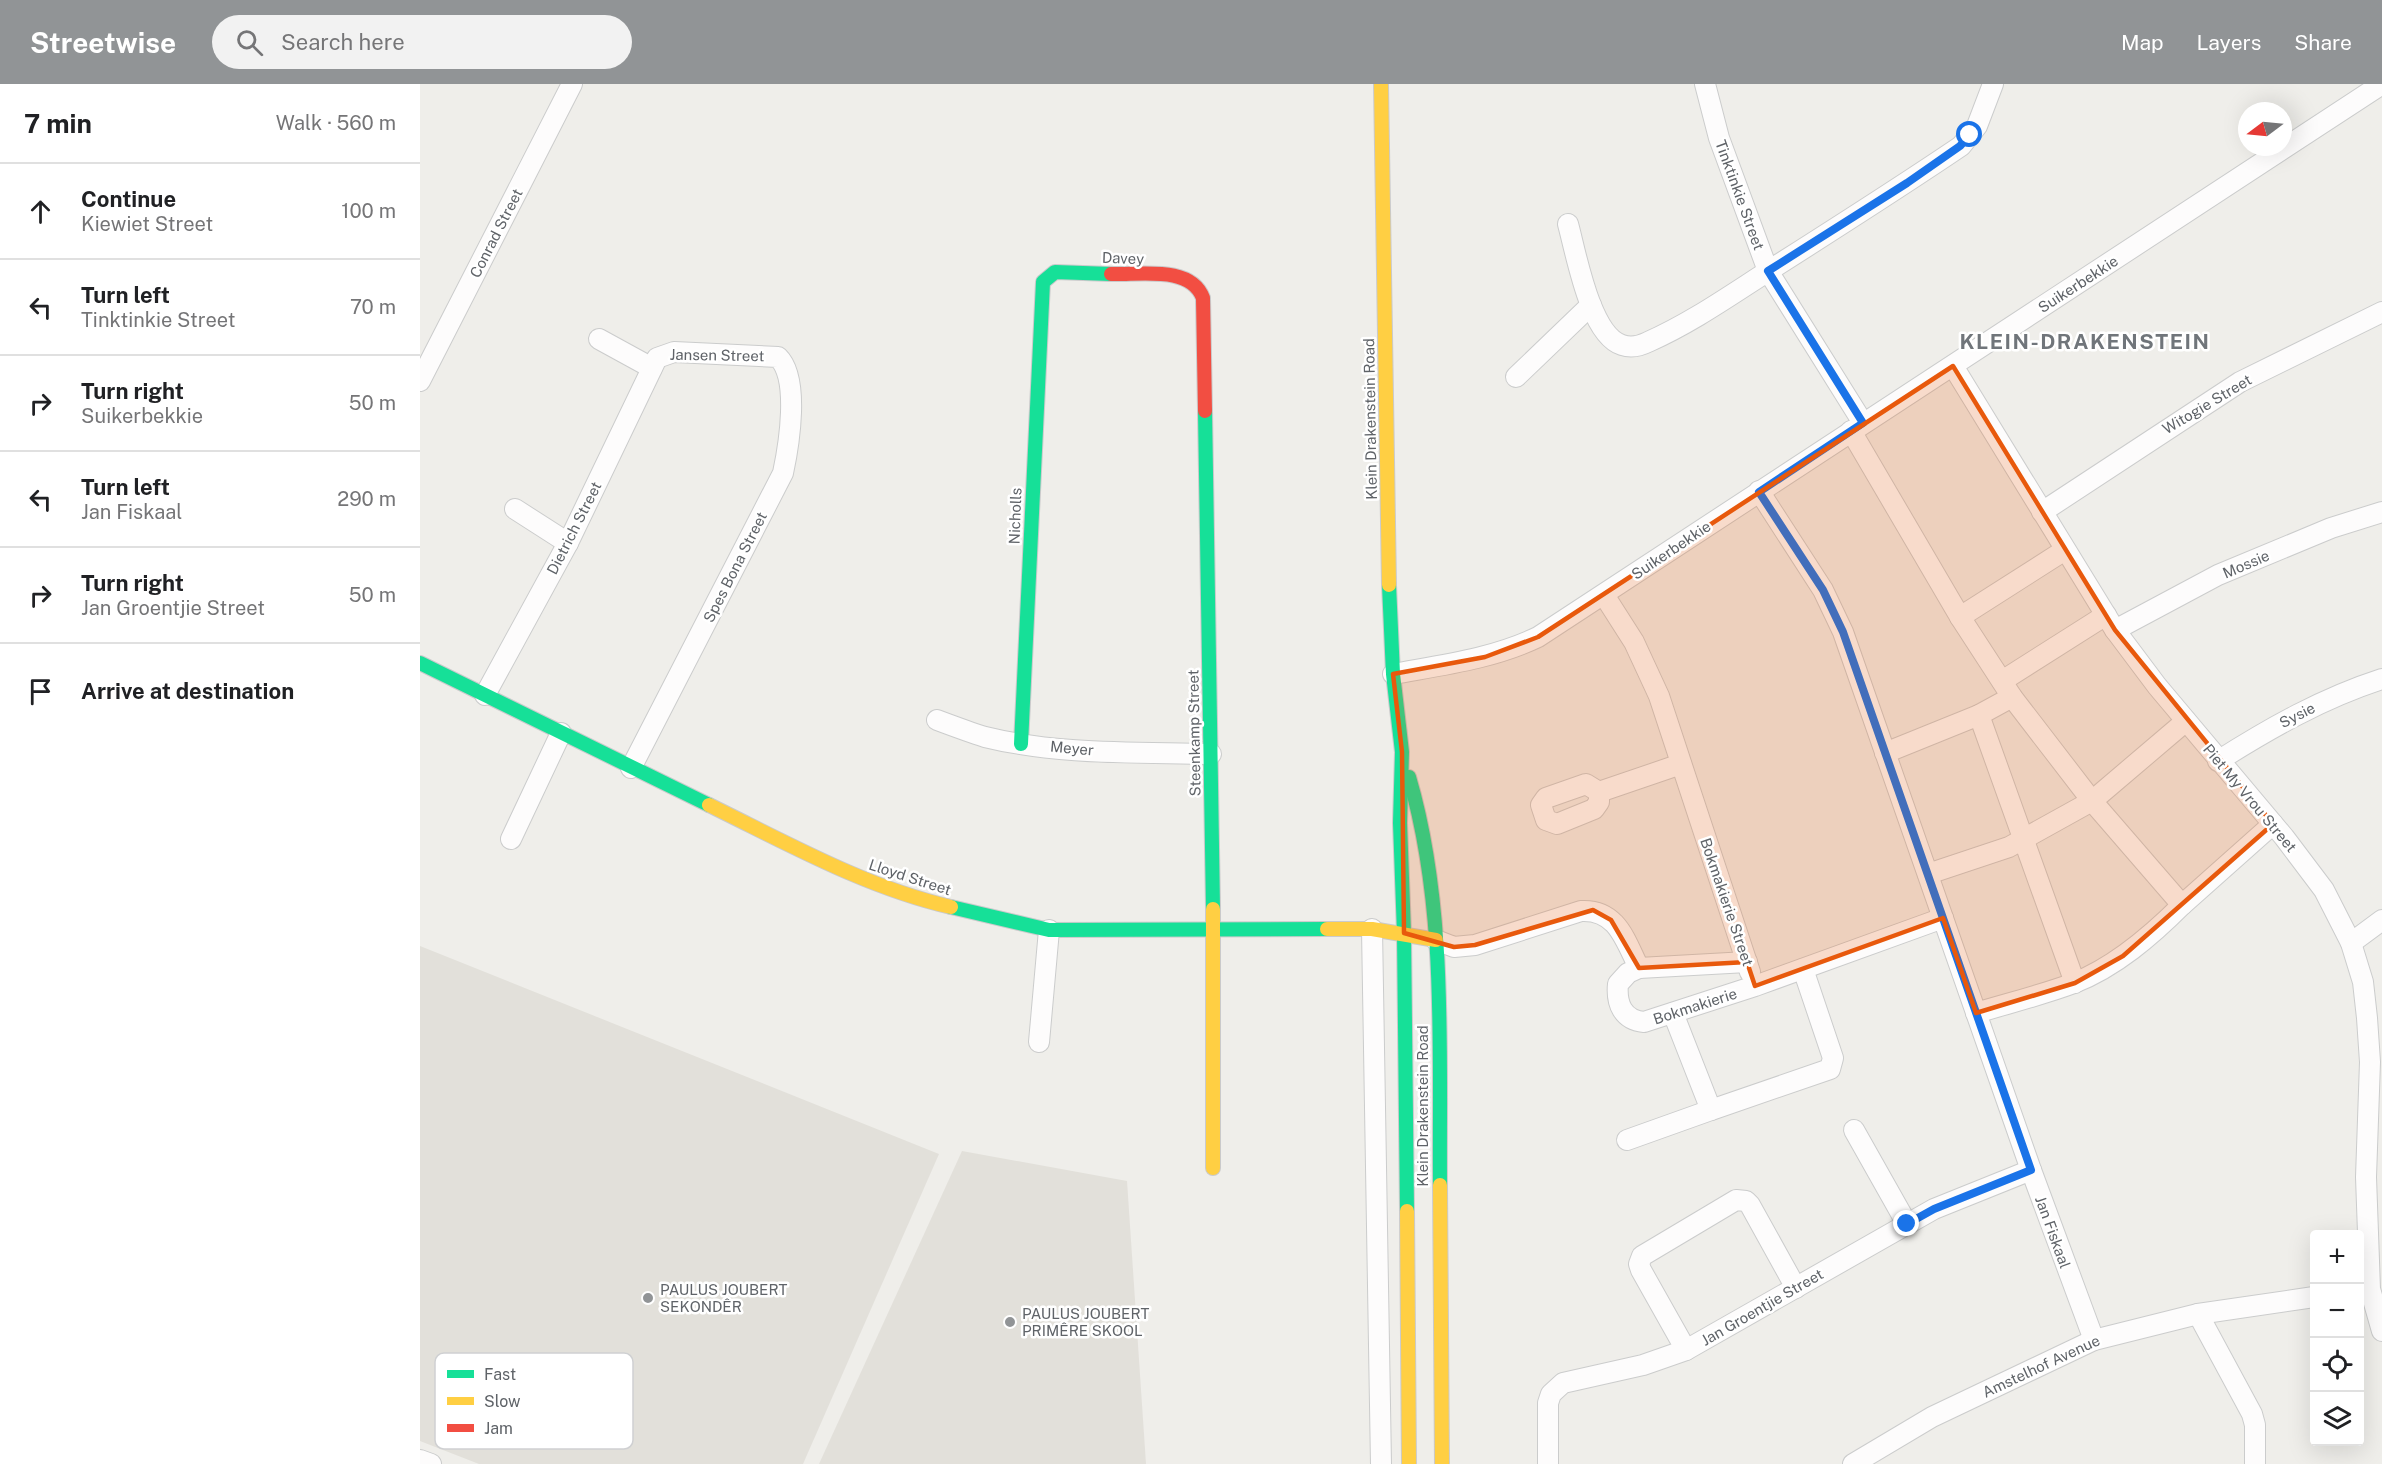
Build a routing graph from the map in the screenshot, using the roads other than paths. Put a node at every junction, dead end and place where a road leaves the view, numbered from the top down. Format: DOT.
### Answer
graph roads {
  1 [pos="572,84"];
  2 [pos="1381,84"];
  3 [pos="1706,84"];
  4 [pos="1993,84"];
  5 [pos="2382,84"];
  6 [pos="1568,224"];
  7 [pos="1768,271"];
  8 [pos="1041,289"];
  9 [pos="1203,298"];
  10 [pos="1591,305"];
  11 [pos="2382,312"];
  12 [pos="599,339"];
  13 [pos="778,357"];
  14 [pos="655,363"];
  15 [pos="1953,366"];
  16 [pos="1515,377"];
  17 [pos="420,381"];
  18 [pos="1857,427"];
  19 [pos="1759,492"];
  20 [pos="515,509"];
  21 [pos="2042,512"];
  22 [pos="2382,512"];
  23 [pos="568,543"];
  24 [pos="2065,550"];
  25 [pos="1604,595"];
  26 [pos="1960,617"];
  27 [pos="2111,622"];
  28 [pos="420,663"];
  29 [pos="1393,674"];
  30 [pos="2382,680"];
  31 [pos="2007,689"];
  32 [pos="485,695"];
  33 [pos="1979,716"];
  34 [pos="937,720"];
  35 [pos="2186,722"];
  36 [pos="561,733"];
  37 [pos="1021,744"];
  38 [pos="1402,752"];
  39 [pos="1885,753"];
  40 [pos="1211,754"];
  41 [pos="2217,761"];
  42 [pos="1681,764"];
  43 [pos="631,768"];
  44 [pos="1599,792"];
  45 [pos="2092,801"];
  46 [pos="2272,824"];
  47 [pos="511,839"];
  48 [pos="2023,841"];
  49 [pos="1928,874"];
  50 [pos="2182,905"];
  51 [pos="1943,918"];
  52 [pos="2382,920"];
  53 [pos="1213,929"];
  54 [pos="1049,930"];
  55 [pos="1372,930"];
  56 [pos="1404,933"];
  57 [pos="1436,940"];
  58 [pos="2351,942"];
  59 [pos="1747,962"];
  60 [pos="1639,968"];
  61 [pos="1803,969"];
  62 [pos="2075,983"];
  63 [pos="1755,986"];
  64 [pos="1673,1013"];
  65 [pos="1976,1013"];
  66 [pos="1039,1042"];
  67 [pos="1711,1110"];
  68 [pos="1854,1130"];
  69 [pos="1627,1140"];
  70 [pos="1213,1168"];
  71 [pos="2031,1170"];
  72 [pos="1907,1224"];
  73 [pos="1796,1288"];
  74 [pos="2370,1289"];
  75 [pos="2310,1298"];
  76 [pos="2198,1314"];
  77 [pos="2382,1331"];
  78 [pos="2094,1340"];
  79 [pos="1686,1350"];
  80 [pos="420,1460"];
  81 [pos="431,1464"];
  82 [pos="1381,1464"];
  83 [pos="1409,1464"];
  84 [pos="1442,1464"];
  85 [pos="1548,1464"];
  86 [pos="1853,1464"];
  87 [pos="2255,1464"];
  1 -- 17 [label="street, Conrad Street"];
  2 -- 29 [label="street, Klein Drakenstein Road"];
  3 -- 7 [label="street, Tinktinkie Street"];
  4 -- 7 [label="street"];
  5 -- 15 [label="street, Suikerbekkie"];
  6 -- 10 [label="street"];
  7 -- 10 [label="street"];
  7 -- 18 [label="street, Tinktinkie Street"];
  8 -- 9 [label="street, Davey"];
  8 -- 37 [label="street, Nicholls"];
  9 -- 40 [label="street, Steenkamp Street"];
  10 -- 16 [label="street"];
  11 -- 21 [label="street, Witogie Street"];
  12 -- 14 [label="street"];
  13 -- 14 [label="street, Jansen Street"];
  13 -- 43 [label="street, Spes Bona Street"];
  14 -- 23 [label="street, Dietrich Street"];
  15 -- 18 [label="street, Suikerbekkie"];
  15 -- 21 [label="street, Piet My Vrou Street"];
  18 -- 19 [label="street, Suikerbekkie"];
  18 -- 26 [label="street, Tinktinkie Street"];
  19 -- 25 [label="street, Suikerbekkie"];
  19 -- 39 [label="street, Jan Fiskaal"];
  20 -- 23 [label="street"];
  21 -- 24 [label="street, Piet My Vrou Street"];
  22 -- 27 [label="street, Mossie"];
  23 -- 32 [label="street, Dietrich Street"];
  24 -- 26 [label="street"];
  24 -- 27 [label="street, Piet My Vrou Street"];
  25 -- 29 [label="street, Suikerbekkie"];
  25 -- 42 [label="street, Bokmakierie Street"];
  26 -- 31 [label="street, Tinktinkie Street"];
  27 -- 31 [label="street, Mossie"];
  27 -- 35 [label="street, Piet My Vrou Street"];
  28 -- 32 [label="street, Lloyd Street"];
  29 -- 38 [label="street, Klein Drakenstein Road"];
  30 -- 41 [label="street, Sysie"];
  31 -- 33 [label="street, Mossie"];
  31 -- 45 [label="street, Tinktinkie Street"];
  32 -- 36 [label="street, Lloyd Street"];
  33 -- 39 [label="street, Mossie"];
  33 -- 48 [label="street"];
  34 -- 37 [label="street, Meyer"];
  35 -- 41 [label="street, Piet My Vrou Street"];
  35 -- 45 [label="street"];
  36 -- 43 [label="street, Lloyd Street"];
  36 -- 47 [label="street"];
  37 -- 40 [label="street, Meyer"];
  38 -- 56 [label="street, Klein Drakenstein Road"];
  38 -- 57 [label="street, Klein Drakenstein Road"];
  39 -- 49 [label="street, Jan Fiskaal"];
  40 -- 53 [label="street, Steenkamp Street"];
  41 -- 46 [label="street, Piet My Vrou Street"];
  42 -- 44 [label="street"];
  42 -- 59 [label="street, Bokmakierie Street"];
  43 -- 54 [label="street, Lloyd Street"];
  45 -- 48 [label="street"];
  45 -- 50 [label="street, Tinktinkie Street"];
  46 -- 50 [label="street"];
  46 -- 58 [label="street, Piet My Vrou Street"];
  48 -- 49 [label="street"];
  48 -- 62 [label="street"];
  49 -- 51 [label="street, Jan Fiskaal"];
  50 -- 62 [label="street"];
  51 -- 61 [label="street, Bokmakierie Street"];
  51 -- 65 [label="street, Jan Fiskaal"];
  52 -- 58 [label="street"];
  53 -- 54 [label="street, Lloyd Street"];
  53 -- 55 [label="street, Lloyd Street"];
  53 -- 70 [label="street, Steenkamp Street"];
  54 -- 66 [label="street"];
  55 -- 56 [label="street, Lloyd Street"];
  55 -- 82 [label="street"];
  56 -- 57 [label="street, Lloyd Street"];
  56 -- 83 [label="street, Klein Drakenstein Road"];
  57 -- 60 [label="street"];
  57 -- 84 [label="street, Klein Drakenstein Road"];
  58 -- 74 [label="street, Piet My Vrou Street"];
  59 -- 60 [label="street, Bokmakierie"];
  59 -- 63 [label="street, Bokmakierie Street"];
  60 -- 64 [label="street, Bokmakierie"];
  61 -- 63 [label="street, Bokmakierie Street"];
  61 -- 67 [label="street"];
  62 -- 65 [label="street"];
  63 -- 64 [label="street, Bokmakierie"];
  64 -- 67 [label="street"];
  65 -- 71 [label="street, Jan Fiskaal"];
  67 -- 69 [label="street"];
  68 -- 72 [label="street"];
  71 -- 72 [label="street, Jan Groentjie Street"];
  71 -- 78 [label="street, Jan Fiskaal"];
  72 -- 73 [label="street, Jan Groentjie Street"];
  73 -- 79 [label="street, Jan Groentjie Street"];
  73 -- 79 [label="street"];
  74 -- 77 [label="street, Piet My Vrou Street"];
  75 -- 76 [label="street, Amstelhof Avenue"];
  76 -- 78 [label="street, Amstelhof Avenue"];
  76 -- 87 [label="street"];
  78 -- 86 [label="street, Amstelhof Avenue"];
  79 -- 85 [label="street, Jan Groentjie Street"];
  80 -- 81 [label="street"];
}
